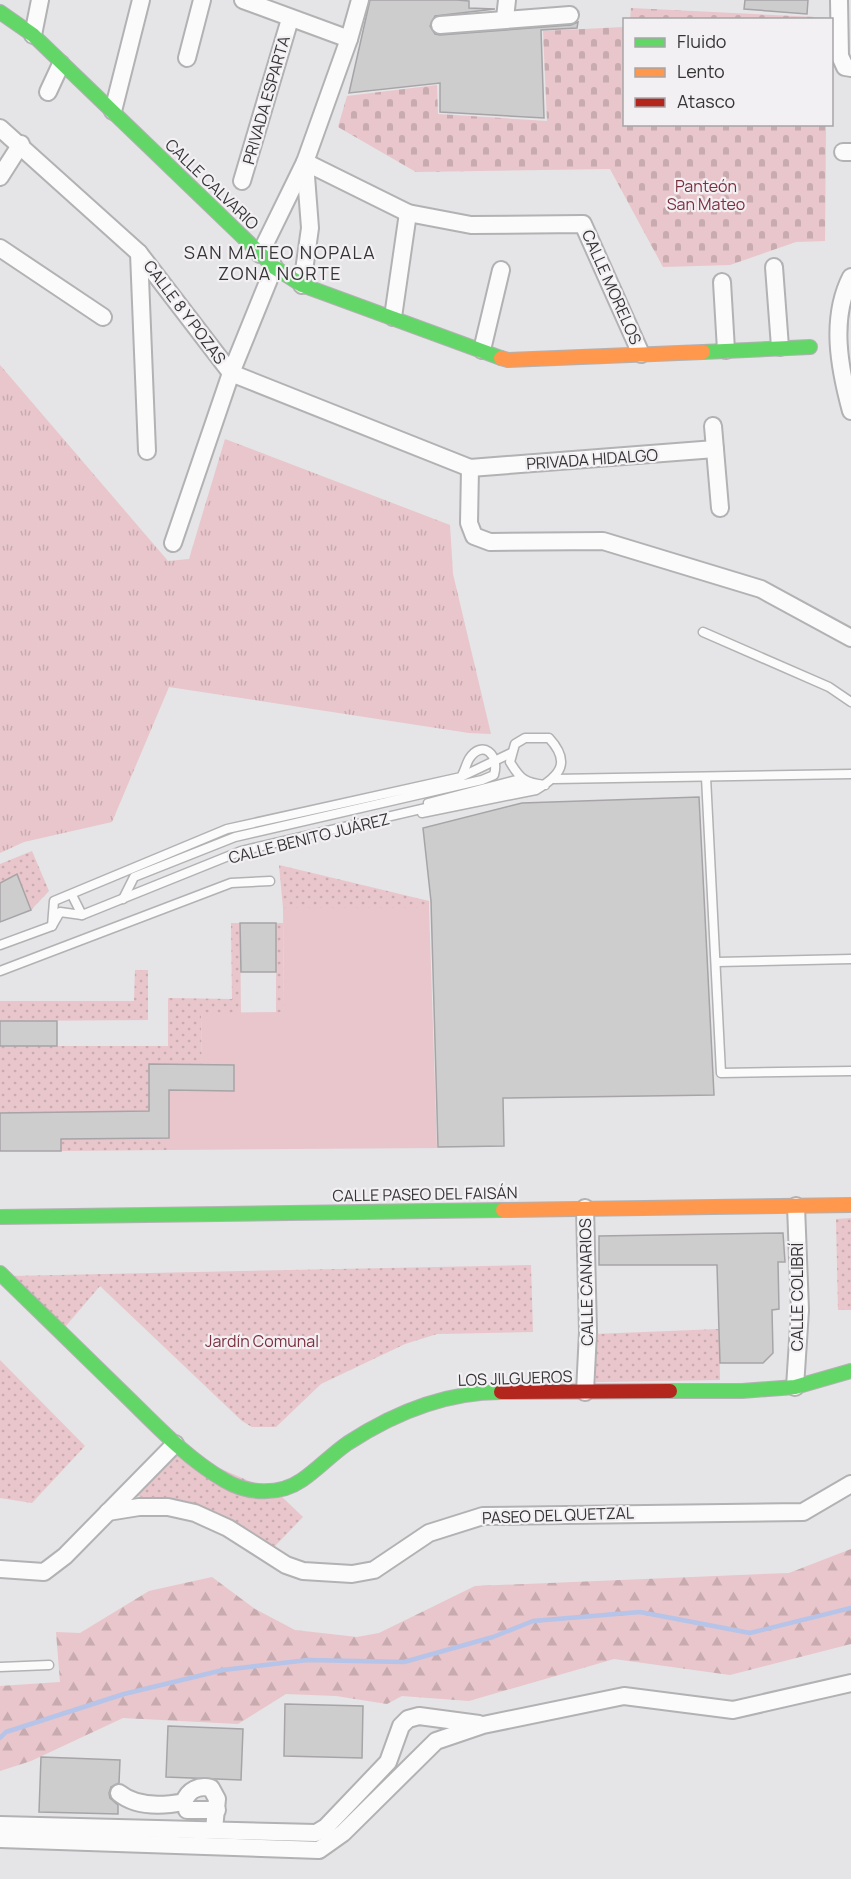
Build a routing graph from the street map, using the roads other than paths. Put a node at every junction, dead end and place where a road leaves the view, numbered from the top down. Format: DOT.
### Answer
graph roads {
  1 [pos="40,0"];
  2 [pos="141,0"];
  3 [pos="202,0"];
  4 [pos="243,0"];
  5 [pos="360,0"];
  6 [pos="507,0"];
  7 [pos="839,0"];
  8 [pos="281,11"];
  9 [pos="0,12"];
  10 [pos="570,15"];
  11 [pos="505,18"];
  12 [pos="440,25"];
  13 [pos="33,35"];
  14 [pos="350,39"];
  15 [pos="187,58"];
  16 [pos="62,64"];
  17 [pos="851,68"];
  18 [pos="48,92"];
  19 [pos="113,111"];
  20 [pos="0,128"];
  21 [pos="21,144"];
  22 [pos="305,162"];
  23 [pos="0,177"];
  24 [pos="242,181"];
  25 [pos="408,213"];
  26 [pos="0,248"];
  27 [pos="139,253"];
  28 [pos="260,254"];
  29 [pos="274,267"];
  30 [pos="774,267"];
  31 [pos="501,270"];
  32 [pos="851,277"];
  33 [pos="722,282"];
  34 [pos="302,285"];
  35 [pos="103,317"];
  36 [pos="393,317"];
  37 [pos="780,347"];
  38 [pos="810,347"];
  39 [pos="482,350"];
  40 [pos="726,350"];
  41 [pos="641,354"];
  42 [pos="231,373"];
  43 [pos="847,376"];
  44 [pos="851,411"];
  45 [pos="713,426"];
  46 [pos="715,449"];
  47 [pos="147,451"];
  48 [pos="470,468"];
  49 [pos="720,508"];
  50 [pos="173,543"];
  51 [pos="704,632"];
  52 [pos="851,638"];
  53 [pos="851,702"];
  54 [pos="512,753"];
  55 [pos="496,760"];
  56 [pos="851,774"];
  57 [pos="461,777"];
  58 [pos="706,777"];
  59 [pos="554,779"];
  60 [pos="525,781"];
  61 [pos="545,785"];
  62 [pos="401,815"];
  63 [pos="270,881"];
  64 [pos="72,894"];
  65 [pos="123,899"];
  66 [pos="82,915"];
  67 [pos="52,926"];
  68 [pos="0,945"];
  69 [pos="851,959"];
  70 [pos="717,962"];
  71 [pos="0,971"];
  72 [pos="851,1071"];
  73 [pos="851,1205"];
  74 [pos="796,1206"];
  75 [pos="585,1208"];
  76 [pos="0,1217"];
  77 [pos="0,1273"];
  78 [pos="851,1371"];
  79 [pos="795,1387"];
  80 [pos="585,1392"];
  81 [pos="175,1444"];
  82 [pos="851,1484"];
  83 [pos="108,1512"];
  84 [pos="0,1569"];
  85 [pos="50,1665"];
  86 [pos="0,1667"];
  87 [pos="851,1683"];
  88 [pos="419,1716"];
  89 [pos="483,1725"];
  90 [pos="399,1731"];
  91 [pos="430,1747"];
  92 [pos="119,1793"];
  93 [pos="186,1806"];
  94 [pos="217,1810"];
  95 [pos="0,1825"];
  96 [pos="196,1829"];
  97 [pos="214,1829"];
  98 [pos="290,1832"];
  99 [pos="91,1834"];
  100 [pos="0,1839"];
  101 [pos="196,1846"];
  102 [pos="289,1849"];
  1 -- 13 [label="street"];
  2 -- 19 [label="street"];
  3 -- 15 [label="street"];
  4 -- 8 [label="street"];
  5 -- 14 [label="street"];
  6 -- 11 [label="street"];
  7 -- 17 [label="street"];
  8 -- 14 [label="street"];
  8 -- 24 [label="street, PRIVADA ESPARTA"];
  9 -- 13 [label="street, CALLE CALVARIO"];
  10 -- 11 [label="street"];
  11 -- 12 [label="street"];
  13 -- 16 [label="street, CALLE CALVARIO"];
  14 -- 22 [label="street"];
  16 -- 18 [label="street"];
  16 -- 19 [label="street, CALLE CALVARIO"];
  19 -- 28 [label="street, CALLE CALVARIO"];
  20 -- 21 [label="street, CALLE 8 Y POZAS"];
  21 -- 23 [label="street"];
  21 -- 27 [label="street, CALLE 8 Y POZAS"];
  22 -- 25 [label="street, CALLE MORELOS"];
  22 -- 28 [label="street"];
  22 -- 34 [label="street"];
  25 -- 36 [label="street"];
  25 -- 41 [label="street, CALLE MORELOS"];
  26 -- 35 [label="street"];
  27 -- 42 [label="street, CALLE 8 Y POZAS"];
  27 -- 47 [label="street"];
  28 -- 29 [label="street, CALLE CALVARIO"];
  29 -- 34 [label="street, CALLE CALVARIO"];
  29 -- 42 [label="street"];
  30 -- 37 [label="street"];
  31 -- 39 [label="street"];
  32 -- 43 [label="street"];
  33 -- 40 [label="street"];
  34 -- 36 [label="street, CALLE CALVARIO"];
  36 -- 39 [label="street, CALLE CALVARIO"];
  37 -- 38 [label="street, CALLE CALVARIO"];
  37 -- 40 [label="street, CALLE CALVARIO"];
  39 -- 41 [label="street, CALLE CALVARIO"];
  40 -- 41 [label="street, CALLE CALVARIO"];
  42 -- 48 [label="street, CALLE 8 Y POZAS"];
  42 -- 50 [label="street"];
  43 -- 44 [label="street"];
  45 -- 46 [label="street"];
  46 -- 48 [label="street, PRIVADA HIDALGO"];
  46 -- 49 [label="street"];
  48 -- 52 [label="street"];
  51 -- 53 [label="lane"];
  54 -- 55 [label="lane"];
  54 -- 59 [label="lane"];
  54 -- 60 [label="lane"];
  55 -- 57 [label="lane"];
  55 -- 57 [label="lane"];
  55 -- 65 [label="lane"];
  56 -- 58 [label="lane"];
  57 -- 64 [label="lane"];
  58 -- 59 [label="lane"];
  58 -- 70 [label="lane"];
  59 -- 61 [label="lane"];
  60 -- 61 [label="lane"];
  60 -- 62 [label="lane, CALLE BENITO JUÁREZ"];
  61 -- 62 [label="lane"];
  62 -- 65 [label="lane, CALLE BENITO JUÁREZ"];
  63 -- 71 [label="lane"];
  64 -- 66 [label="lane"];
  64 -- 67 [label="lane"];
  65 -- 66 [label="lane, CALLE BENITO JUÁREZ"];
  66 -- 67 [label="lane, CALLE BENITO JUÁREZ"];
  67 -- 68 [label="lane, CALLE BENITO JUÁREZ"];
  69 -- 70 [label="lane"];
  70 -- 72 [label="lane"];
  73 -- 74 [label="street, CALLE PASEO DEL FAISÁN"];
  74 -- 75 [label="street, CALLE PASEO DEL FAISÁN"];
  74 -- 79 [label="street, CALLE COLIBRÍ"];
  75 -- 76 [label="street, CALLE PASEO DEL FAISÁN"];
  75 -- 80 [label="street, CALLE CANARIOS"];
  77 -- 81 [label="street, LOS JILGUEROS"];
  78 -- 79 [label="street, LOS JILGUEROS"];
  79 -- 80 [label="street, LOS JILGUEROS"];
  80 -- 81 [label="street, LOS JILGUEROS"];
  81 -- 83 [label="street"];
  82 -- 83 [label="street, PASEO DEL QUETZAL"];
  83 -- 84 [label="street"];
  85 -- 86 [label="lane"];
  87 -- 89 [label="street"];
  88 -- 89 [label="street"];
  88 -- 90 [label="street"];
  88 -- 91 [label="street"];
  89 -- 91 [label="street"];
  90 -- 91 [label="street"];
  90 -- 98 [label="street"];
  91 -- 102 [label="street"];
  92 -- 93 [label="street"];
  93 -- 94 [label="street"];
  93 -- 94 [label="street"];
  93 -- 96 [label="street"];
  94 -- 97 [label="street"];
  95 -- 99 [label="street"];
  96 -- 97 [label="street"];
  96 -- 99 [label="street"];
  96 -- 101 [label="street"];
  97 -- 98 [label="street"];
  98 -- 102 [label="street"];
  99 -- 100 [label="street"];
  99 -- 101 [label="street"];
  101 -- 102 [label="street"];
}
